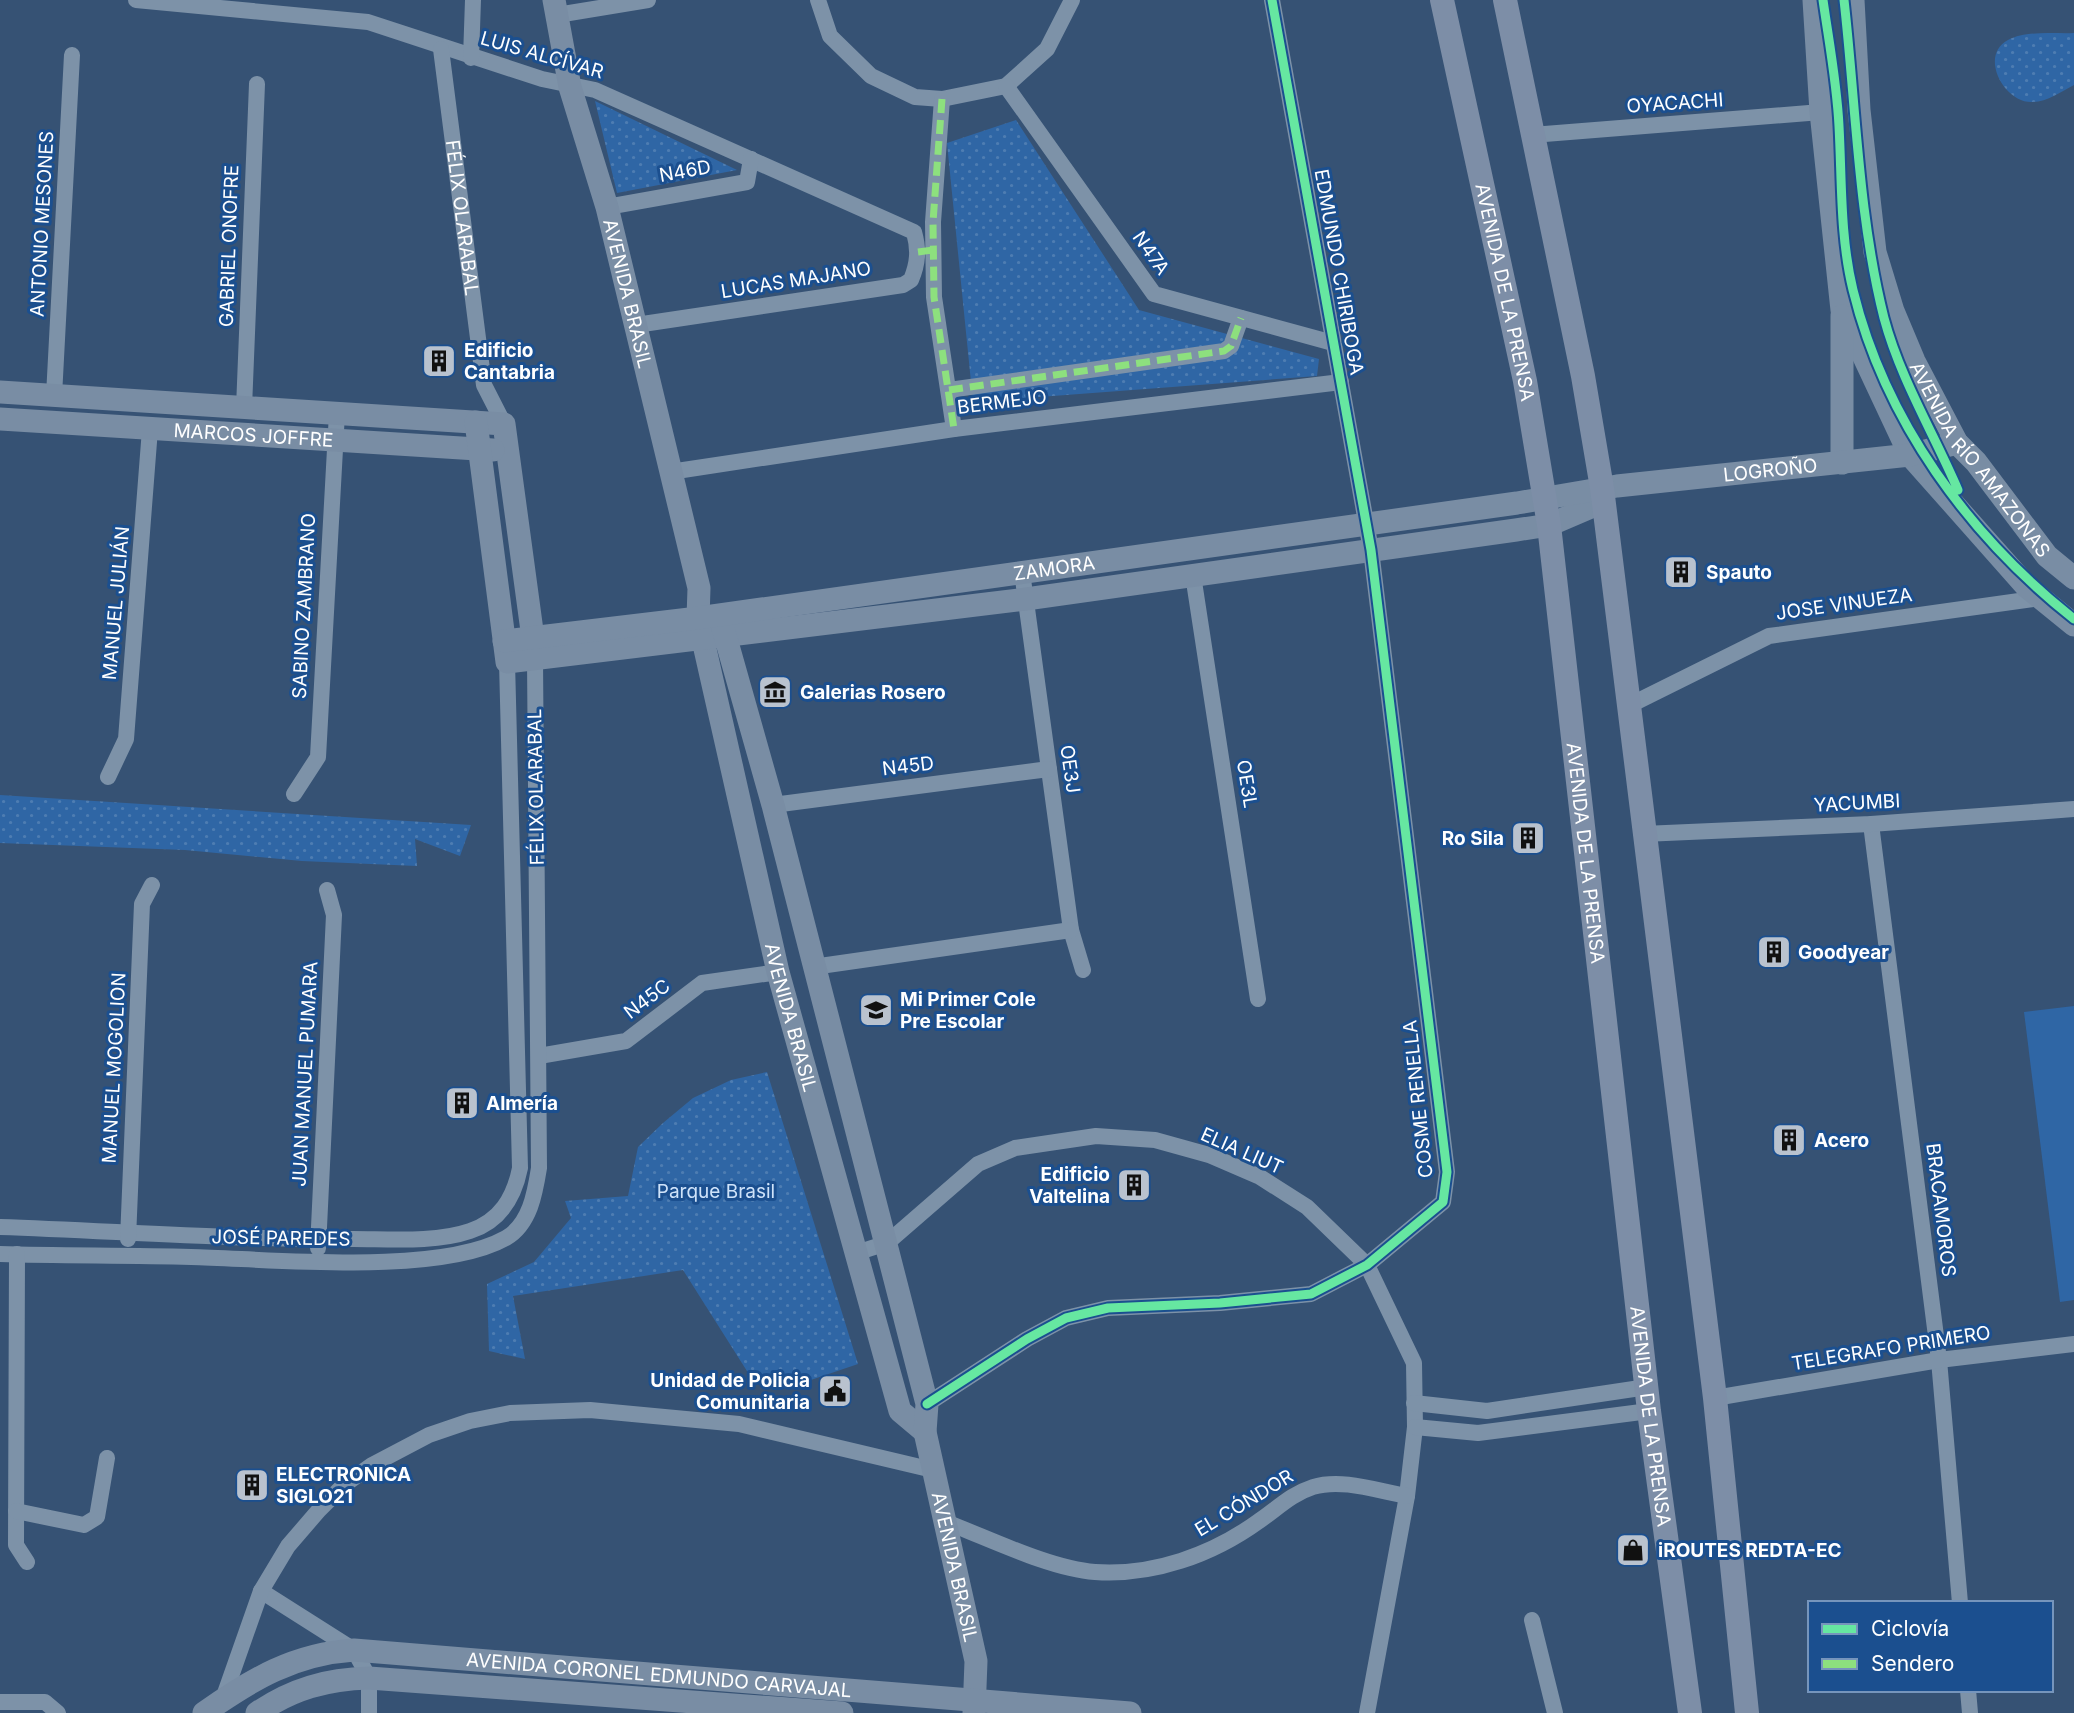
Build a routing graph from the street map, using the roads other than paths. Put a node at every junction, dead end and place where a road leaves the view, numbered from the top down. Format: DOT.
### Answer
graph roads {
  1 [pos="136,0"];
  2 [pos="473,0"];
  3 [pos="649,0"];
  4 [pos="818,0"];
  5 [pos="1072,0"];
  6 [pos="1272,0"];
  7 [pos="1442,0"];
  8 [pos="1505,0"];
  9 [pos="1814,0"];
  10 [pos="1853,0"];
  11 [pos="555,8"];
  12 [pos="441,49"];
  13 [pos="72,55"];
  14 [pos="471,58"];
  15 [pos="257,84"];
  16 [pos="1006,86"];
  17 [pos="570,87"];
  18 [pos="942,99"];
  19 [pos="1821,112"];
  20 [pos="1532,135"];
  21 [pos="751,159"];
  22 [pos="607,207"];
  23 [pos="925,251"];
  24 [pos="1842,310"];
  25 [pos="1241,318"];
  26 [pos="636,325"];
  27 [pos="1333,343"];
  28 [pos="1342,383"];
  29 [pos="485,385"];
  30 [pos="949,390"];
  31 [pos="0,392"];
  32 [pos="54,396"];
  33 [pos="244,408"];
  34 [pos="337,413"];
  35 [pos="0,419"];
  36 [pos="476,422"];
  37 [pos="503,424"];
  38 [pos="150,429"];
  39 [pos="954,429"];
  40 [pos="334,439"];
  41 [pos="1957,443"];
  42 [pos="480,449"];
  43 [pos="507,452"];
  44 [pos="1910,456"];
  45 [pos="1842,463"];
  46 [pos="670,472"];
  47 [pos="1596,497"];
  48 [pos="1545,498"];
  49 [pos="1367,523"];
  50 [pos="1549,525"];
  51 [pos="1371,550"];
  52 [pos="1022,572"];
  53 [pos="1194,575"];
  54 [pos="2074,578"];
  55 [pos="2040,598"];
  56 [pos="1026,599"];
  57 [pos="2074,625"];
  58 [pos="711,627"];
  59 [pos="535,648"];
  60 [pos="506,652"];
  61 [pos="1628,706"];
  62 [pos="1049,769"];
  63 [pos="108,777"];
  64 [pos="294,794"];
  65 [pos="773,805"];
  66 [pos="2074,809"];
  67 [pos="1871,824"];
  68 [pos="1643,834"];
  69 [pos="152,885"];
  70 [pos="327,890"];
  71 [pos="1071,930"];
  72 [pos="813,967"];
  73 [pos="1083,970"];
  74 [pos="778,972"];
  75 [pos="1258,999"];
  76 [pos="539,1056"];
  77 [pos="514,1193"];
  78 [pos="535,1195"];
  79 [pos="0,1227"];
  80 [pos="128,1231"];
  81 [pos="319,1239"];
  82 [pos="887,1243"];
  83 [pos="0,1254"];
  84 [pos="17,1254"];
  85 [pos="856,1254"];
  86 [pos="128,1255"];
  87 [pos="317,1261"];
  88 [pos="1367,1265"];
  89 [pos="2074,1344"];
  90 [pos="1939,1360"];
  91 [pos="1715,1398"];
  92 [pos="1648,1399"];
  93 [pos="1415,1403"];
  94 [pos="927,1404"];
  95 [pos="1415,1427"];
  96 [pos="925,1432"];
  97 [pos="107,1458"];
  98 [pos="933,1470"];
  99 [pos="1407,1496"];
  100 [pos="16,1511"];
  101 [pos="943,1521"];
  102 [pos="27,1562"];
  103 [pos="261,1591"];
  104 [pos="1960,1601"];
  105 [pos="1532,1620"];
  106 [pos="354,1650"];
  107 [pos="976,1661"];
  108 [pos="369,1678"];
  109 [pos="1968,1692"];
  110 [pos="223,1699"];
  111 [pos="0,1702"];
  112 [pos="975,1707"];
  113 [pos="1007,1708"];
  114 [pos="58,1713"];
  115 [pos="204,1713"];
  116 [pos="257,1713"];
  117 [pos="369,1713"];
  118 [pos="842,1713"];
  119 [pos="1130,1713"];
  120 [pos="1367,1713"];
  121 [pos="1555,1713"];
  122 [pos="1690,1713"];
  123 [pos="1746,1713"];
  124 [pos="1970,1713"];
  1 -- 12 [label="street, LUIS ALCÍVAR"];
  2 -- 14 [label="street"];
  3 -- 11 [label="street"];
  4 -- 18 [label="street"];
  5 -- 16 [label="street"];
  6 -- 27 [label="street, EDMUNDO CHIRIBOGA"];
  7 -- 48 [label="main road, AVENIDA DE LA PRENSA"];
  8 -- 20 [label="main road"];
  9 -- 19 [label="street, AVENIDA RÍO AMAZONAS"];
  10 -- 41 [label="street, AVENIDA RÍO AMAZONAS"];
  11 -- 17 [label="street, AVENIDA BRASIL"];
  12 -- 14 [label="street, LUIS ALCÍVAR"];
  12 -- 29 [label="street, FÉLIX OLARABAL"];
  13 -- 32 [label="street, ANTONIO MESONES"];
  14 -- 17 [label="street, LUIS ALCÍVAR"];
  15 -- 33 [label="street, GABRIEL ONOFRE"];
  16 -- 18 [label="street"];
  16 -- 25 [label="street, N47A"];
  17 -- 21 [label="street, LUIS ALCÍVAR"];
  17 -- 22 [label="street, AVENIDA BRASIL"];
  18 -- 23 [label="street"];
  19 -- 20 [label="street, OYACACHI"];
  19 -- 24 [label="street, AVENIDA RÍO AMAZONAS"];
  20 -- 47 [label="main road"];
  21 -- 22 [label="street, N46D"];
  21 -- 23 [label="street, LUIS ALCÍVAR"];
  22 -- 26 [label="street, AVENIDA BRASIL"];
  23 -- 26 [label="street, LUCAS MAJANO"];
  23 -- 30 [label="street"];
  24 -- 44 [label="street, AVENIDA RÍO AMAZONAS"];
  24 -- 45 [label="street"];
  25 -- 27 [label="street, N47A"];
  25 -- 30 [label="street"];
  26 -- 46 [label="street, AVENIDA BRASIL"];
  27 -- 28 [label="street, EDMUNDO CHIRIBOGA"];
  28 -- 39 [label="street, BERMEJO"];
  28 -- 49 [label="street, EDMUNDO CHIRIBOGA"];
  29 -- 36 [label="street, FÉLIX OLARABAL"];
  29 -- 37 [label="street, FÉLIX OLARABAL"];
  30 -- 39 [label="street"];
  31 -- 32 [label="street, MARCOS JOFFRE"];
  32 -- 33 [label="street, MARCOS JOFFRE"];
  33 -- 34 [label="street, MARCOS JOFFRE"];
  34 -- 36 [label="street, MARCOS JOFFRE"];
  34 -- 40 [label="street, SABINO ZAMBRANO"];
  35 -- 38 [label="street, MARCOS JOFFRE"];
  36 -- 37 [label="street, MARCOS JOFFRE"];
  36 -- 42 [label="street, FÉLIX OLARABAL"];
  37 -- 43 [label="street, FÉLIX OLARABAL"];
  38 -- 40 [label="street, MARCOS JOFFRE"];
  38 -- 63 [label="street, MANUEL JULIÁN"];
  39 -- 46 [label="street, BERMEJO"];
  40 -- 42 [label="street, MARCOS JOFFRE"];
  40 -- 64 [label="street, SABINO ZAMBRANO"];
  41 -- 44 [label="street, LOGROÑO"];
  41 -- 54 [label="street, AVENIDA RÍO AMAZONAS"];
  42 -- 43 [label="street, MARCOS JOFFRE"];
  42 -- 60 [label="street, FÉLIX OLARABAL"];
  43 -- 59 [label="street, FÉLIX OLARABAL"];
  44 -- 45 [label="street, LOGROÑO"];
  44 -- 55 [label="street, AVENIDA RÍO AMAZONAS"];
  45 -- 47 [label="street, LOGROÑO"];
  46 -- 58 [label="street, AVENIDA BRASIL"];
  47 -- 48 [label="street, ZAMORA"];
  47 -- 50 [label="street, ZAMORA"];
  47 -- 61 [label="main road"];
  48 -- 49 [label="street, ZAMORA"];
  48 -- 50 [label="main road, AVENIDA DE LA PRENSA"];
  49 -- 51 [label="street, EDMUNDO CHIRIBOGA"];
  49 -- 52 [label="street, ZAMORA"];
  50 -- 51 [label="street, ZAMORA"];
  50 -- 92 [label="main road, AVENIDA DE LA PRENSA"];
  51 -- 53 [label="street, ZAMORA"];
  51 -- 88 [label="street, COSME RENELLA"];
  52 -- 56 [label="street, OE3J"];
  52 -- 58 [label="street, ZAMORA"];
  53 -- 56 [label="street, ZAMORA"];
  53 -- 75 [label="street, OE3L"];
  55 -- 57 [label="street, AVENIDA RÍO AMAZONAS"];
  55 -- 61 [label="street, JOSE VINUEZA"];
  56 -- 58 [label="street, ZAMORA"];
  56 -- 62 [label="street, OE3J"];
  58 -- 59 [label="street, ZAMORA"];
  58 -- 65 [label="street, AVENIDA BRASIL"];
  58 -- 74 [label="street, AVENIDA BRASIL"];
  59 -- 60 [label="street, ZAMORA"];
  59 -- 76 [label="street, FÉLIX OLARABAL"];
  60 -- 77 [label="street, FÉLIX OLARABAL"];
  61 -- 68 [label="main road"];
  62 -- 65 [label="street, N45D"];
  62 -- 71 [label="street, OE3J"];
  65 -- 72 [label="street, AVENIDA BRASIL"];
  66 -- 67 [label="street, YACUMBI"];
  67 -- 68 [label="street, YACUMBI"];
  67 -- 90 [label="street, BRACAMOROS"];
  68 -- 91 [label="main road"];
  69 -- 80 [label="street, MANUEL MOGOLION"];
  70 -- 81 [label="street, JUAN MANUEL PUMARA"];
  71 -- 72 [label="street"];
  71 -- 73 [label="street, OE3J"];
  72 -- 82 [label="street, AVENIDA BRASIL"];
  74 -- 76 [label="street, N45C"];
  74 -- 85 [label="street, AVENIDA BRASIL"];
  76 -- 78 [label="street, FÉLIX OLARABAL"];
  77 -- 78 [label="street"];
  77 -- 81 [label="street, JOSÉ PAREDES"];
  78 -- 87 [label="street, JOSÉ PAREDES"];
  79 -- 80 [label="street, JOSÉ PAREDES"];
  80 -- 81 [label="street, JOSÉ PAREDES"];
  80 -- 86 [label="street, MANUEL MOGOLION"];
  81 -- 87 [label="street, JUAN MANUEL PUMARA"];
  82 -- 85 [label="street, ELIA LIUT"];
  82 -- 88 [label="street, ELIA LIUT"];
  82 -- 94 [label="street, AVENIDA BRASIL"];
  83 -- 84 [label="street, JOSÉ PAREDES"];
  84 -- 86 [label="street, JOSÉ PAREDES"];
  84 -- 100 [label="street"];
  85 -- 96 [label="street, AVENIDA BRASIL"];
  86 -- 87 [label="street, JOSÉ PAREDES"];
  88 -- 93 [label="street, ELIA LIUT"];
  88 -- 94 [label="street, COSME RENELLA"];
  89 -- 90 [label="street, TELEGRAFO PRIMERO"];
  90 -- 91 [label="street, TELEGRAFO PRIMERO"];
  90 -- 104 [label="street, BRACAMOROS"];
  91 -- 123 [label="main road"];
  92 -- 93 [label="street"];
  92 -- 95 [label="street"];
  92 -- 122 [label="main road, AVENIDA DE LA PRENSA"];
  93 -- 95 [label="street, ELIA LIUT"];
  94 -- 96 [label="street, AVENIDA BRASIL"];
  95 -- 99 [label="street, ELIA LIUT"];
  96 -- 98 [label="street, AVENIDA BRASIL"];
  97 -- 100 [label="street"];
  98 -- 101 [label="street, AVENIDA BRASIL"];
  98 -- 103 [label="street"];
  99 -- 101 [label="street, EL CÓNDOR"];
  99 -- 120 [label="street, ELIA LIUT"];
  100 -- 102 [label="street"];
  101 -- 107 [label="street, AVENIDA BRASIL"];
  103 -- 106 [label="street"];
  103 -- 110 [label="street"];
  105 -- 121 [label="street"];
  106 -- 108 [label="street"];
  106 -- 110 [label="street, AVENIDA CORONEL EDMUNDO CARVAJAL"];
  106 -- 112 [label="street, AVENIDA CORONEL EDMUNDO CARVAJAL"];
  107 -- 112 [label="street, AVENIDA BRASIL"];
  107 -- 113 [label="street, AVENIDA BRASIL"];
  108 -- 116 [label="street, AVENIDA CORONEL EDMUNDO CARVAJAL"];
  108 -- 117 [label="street"];
  108 -- 118 [label="street, AVENIDA CORONEL EDMUNDO CARVAJAL"];
  109 -- 124 [label="street"];
  110 -- 115 [label="street, AVENIDA CORONEL EDMUNDO CARVAJAL"];
  111 -- 114 [label="street"];
  112 -- 113 [label="street, AVENIDA CORONEL EDMUNDO CARVAJAL"];
  113 -- 119 [label="street, AVENIDA CORONEL EDMUNDO CARVAJAL"];
}
